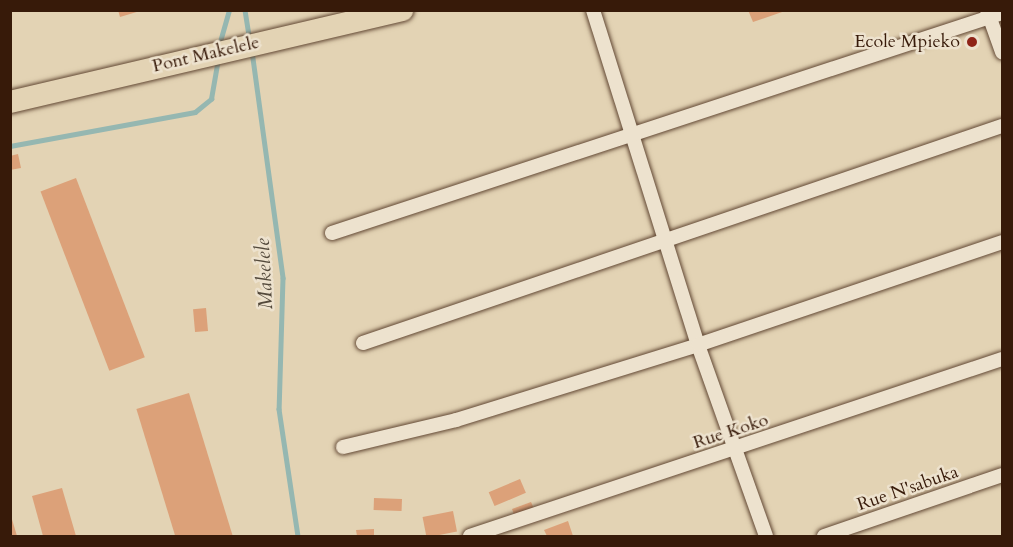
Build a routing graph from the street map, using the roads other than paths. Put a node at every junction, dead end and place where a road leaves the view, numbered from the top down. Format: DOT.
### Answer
graph roads {
  1 [pos="402,10"];
  2 [pos="593,10"];
  3 [pos="993,14"];
  4 [pos="1002,52"];
  5 [pos="10,102"];
  6 [pos="1002,126"];
  7 [pos="631,137"];
  8 [pos="332,233"];
  9 [pos="1002,242"];
  10 [pos="665,244"];
  11 [pos="363,343"];
  12 [pos="698,345"];
  13 [pos="1002,359"];
  14 [pos="343,447"];
  15 [pos="735,450"];
  16 [pos="1002,475"];
  17 [pos="470,537"];
  18 [pos="766,537"];
  19 [pos="824,537"];
  1 -- 5 [label="main road, Pont Makelele"];
  2 -- 7 [label="street"];
  3 -- 4 [label="street"];
  3 -- 7 [label="street"];
  6 -- 10 [label="street"];
  7 -- 8 [label="street"];
  7 -- 10 [label="street"];
  9 -- 12 [label="street"];
  10 -- 11 [label="street"];
  10 -- 12 [label="street"];
  12 -- 14 [label="street"];
  12 -- 15 [label="street"];
  13 -- 15 [label="street, Rue Koko"];
  15 -- 17 [label="street, Rue Koko"];
  15 -- 18 [label="street"];
  16 -- 19 [label="street, Rue N'sabuka"];
}
